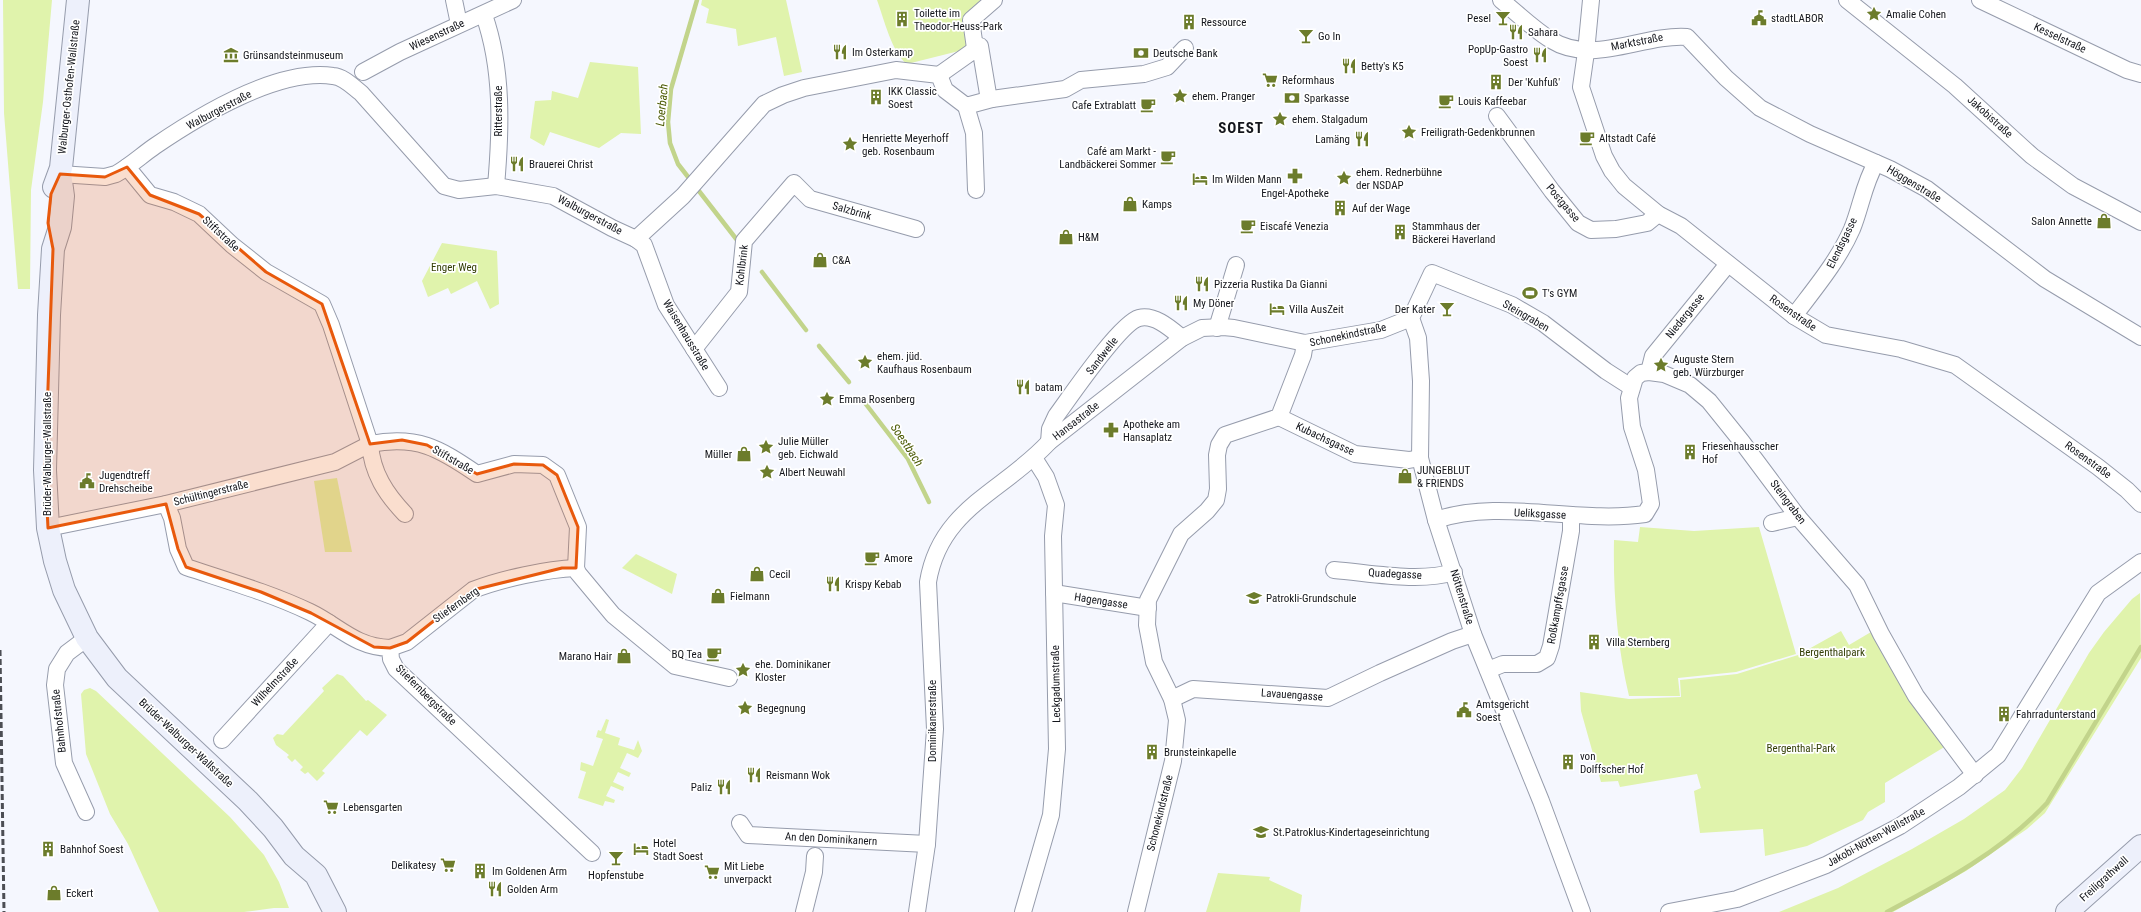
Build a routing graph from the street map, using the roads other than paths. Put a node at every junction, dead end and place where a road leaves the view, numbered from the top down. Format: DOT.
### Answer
graph roads {
  1 [pos="78,0"];
  2 [pos="454,0"];
  3 [pos="513,0"];
  4 [pos="994,0"];
  5 [pos="1500,0"];
  6 [pos="1591,0"];
  7 [pos="1847,0"];
  8 [pos="1980,0"];
  9 [pos="484,15"];
  10 [pos="459,24"];
  11 [pos="1688,37"];
  12 [pos="975,48"];
  13 [pos="1185,48"];
  14 [pos="1586,52"];
  15 [pos="363,72"];
  16 [pos="2141,74"];
  17 [pos="939,75"];
  18 [pos="992,99"];
  19 [pos="966,106"];
  20 [pos="1497,116"];
  21 [pos="1876,163"];
  22 [pos="127,167"];
  23 [pos="60,174"];
  24 [pos="794,183"];
  25 [pos="496,186"];
  26 [pos="976,190"];
  27 [pos="1658,214"];
  28 [pos="2141,222"];
  29 [pos="916,229"];
  30 [pos="636,238"];
  31 [pos="1728,264"];
  32 [pos="1236,265"];
  33 [pos="1794,316"];
  34 [pos="1411,318"];
  35 [pos="1217,328"];
  36 [pos="2141,337"];
  37 [pos="1182,338"];
  38 [pos="1304,343"];
  39 [pos="694,349"];
  40 [pos="1648,372"];
  41 [pos="1631,387"];
  42 [pos="719,388"];
  43 [pos="1279,417"];
  44 [pos="1049,442"];
  45 [pos="370,444"];
  46 [pos="1034,458"];
  47 [pos="1420,458"];
  48 [pos="166,504"];
  49 [pos="2141,504"];
  50 [pos="405,514"];
  51 [pos="1571,515"];
  52 [pos="1798,517"];
  53 [pos="1436,520"];
  54 [pos="1772,523"];
  55 [pos="48,528"];
  56 [pos="946,533"];
  57 [pos="2141,562"];
  58 [pos="576,568"];
  59 [pos="1334,570"];
  60 [pos="1454,572"];
  61 [pos="1054,593"];
  62 [pos="1148,608"];
  63 [pos="329,623"];
  64 [pos="1473,634"];
  65 [pos="87,638"];
  66 [pos="390,648"];
  67 [pos="1488,670"];
  68 [pos="729,678"];
  69 [pos="1172,698"];
  70 [pos="222,740"];
  71 [pos="1975,775"];
  72 [pos="86,812"];
  73 [pos="740,824"];
  74 [pos="927,844"];
  75 [pos="2141,846"];
  76 [pos="592,853"];
  77 [pos="294,856"];
  78 [pos="815,856"];
  79 [pos="318,912"];
  80 [pos="335,912"];
  81 [pos="804,912"];
  82 [pos="917,912"];
  83 [pos="1023,912"];
  84 [pos="1136,912"];
  85 [pos="1582,912"];
  86 [pos="1669,912"];
  87 [pos="2067,912"];
  1 -- 23 [label="street, Walburger-Osthofen-Wallstraße"];
  2 -- 10 [label="street"];
  3 -- 9 [label="street, Wiesenstraße"];
  4 -- 12 [label="street"];
  5 -- 14 [label="street"];
  6 -- 14 [label="street, Rosenstraße"];
  7 -- 28 [label="street, Jakobistraße"];
  8 -- 16 [label="street, Kesselstraße"];
  9 -- 10 [label="street, Wiesenstraße"];
  9 -- 25 [label="street, Ritterstraße"];
  10 -- 15 [label="street, Wiesenstraße"];
  11 -- 14 [label="street, Marktstraße"];
  11 -- 21 [label="street, Höggenstraße"];
  12 -- 17 [label="street"];
  12 -- 18 [label="street"];
  13 -- 18 [label="street"];
  14 -- 27 [label="street, Rosenstraße"];
  17 -- 19 [label="street"];
  17 -- 30 [label="street, Walburgerstraße"];
  18 -- 19 [label="street"];
  19 -- 26 [label="street"];
  20 -- 27 [label="street, Postgasse"];
  21 -- 33 [label="street, Elendsgasse"];
  21 -- 36 [label="street, Höggenstraße"];
  22 -- 23 [label="street, Walburgerstraße"];
  22 -- 25 [label="street, Walburgerstraße"];
  22 -- 45 [label="street, Stiftstraße"];
  23 -- 55 [label="street, Brüder-Walburger-Wallstraße"];
  24 -- 29 [label="street, Salzbrink"];
  24 -- 39 [label="street, Kohlbrink"];
  25 -- 30 [label="street, Walburgerstraße"];
  27 -- 31 [label="street, Rosenstraße"];
  30 -- 39 [label="street, Waisenhausstraße"];
  31 -- 33 [label="street, Rosenstraße"];
  31 -- 40 [label="street, Niedergasse"];
  32 -- 35 [label="street"];
  33 -- 49 [label="street, Rosenstraße"];
  34 -- 38 [label="street, Schonekindstraße"];
  34 -- 41 [label="street, Steingraben"];
  34 -- 47 [label="street, Nöttenstraße"];
  35 -- 37 [label="street, Hansastraße"];
  35 -- 38 [label="street, Hansastraße"];
  37 -- 44 [label="street, Hansastraße"];
  37 -- 44 [label="street, Sandwelle"];
  38 -- 43 [label="street, Schonekindstraße"];
  39 -- 42 [label="street, Waisenhausstraße"];
  40 -- 41 [label="street"];
  40 -- 52 [label="street, Steingraben"];
  41 -- 51 [label="street, Ueliksgasse"];
  43 -- 47 [label="street, Kubachsgasse"];
  43 -- 62 [label="street, Schonekindstraße"];
  44 -- 46 [label="street, Hansastraße"];
  45 -- 48 [label="street, Schültingerstraße"];
  45 -- 50 [label="street"];
  45 -- 58 [label="street, Stiftstraße"];
  46 -- 56 [label="street, Hansastraße"];
  46 -- 61 [label="street, Leckgadumstraße"];
  47 -- 53 [label="street, Nöttenstraße"];
  48 -- 55 [label="street, Schültingerstraße"];
  48 -- 63 [label="street"];
  51 -- 53 [label="street, Ueliksgasse"];
  51 -- 67 [label="street, Roßkampffsgasse"];
  52 -- 54 [label="street"];
  52 -- 71 [label="street, Steingraben"];
  53 -- 60 [label="street, Nöttenstraße"];
  55 -- 65 [label="street, Brüder-Walburger-Wallstraße"];
  56 -- 74 [label="street, Dominikanerstraße"];
  57 -- 71 [label="street, Jakobi-Nötten-Wallstraße"];
  58 -- 66 [label="street, Stiefernberg"];
  58 -- 68 [label="street"];
  59 -- 60 [label="street, Quadegasse"];
  60 -- 64 [label="street, Nöttenstraße"];
  61 -- 62 [label="street, Hagengasse"];
  61 -- 83 [label="street, Leckgadumstraße"];
  62 -- 69 [label="street, Schonekindstraße"];
  63 -- 66 [label="street"];
  63 -- 70 [label="street, Wilhelmstraße"];
  64 -- 67 [label="street, Nöttenstraße"];
  64 -- 69 [label="street, Lavauengasse"];
  65 -- 72 [label="street, Bahnhofstraße"];
  65 -- 77 [label="street, Brüder-Walburger-Wallstraße"];
  66 -- 76 [label="street, Stiefernbergstraße"];
  67 -- 85 [label="street, Nöttenstraße"];
  69 -- 84 [label="street, Schonekindstraße"];
  71 -- 86 [label="street, Jakobi-Nötten-Wallstraße"];
  73 -- 74 [label="street, An den Dominikanern"];
  74 -- 82 [label="street, Dominikanerstraße"];
  75 -- 87 [label="street, Freiligrathwall"];
  77 -- 79 [label="street, Brüder-Walburger-Wallstraße"];
  77 -- 80 [label="street, Brüder-Walburger-Wallstraße"];
  78 -- 81 [label="street"];
}
